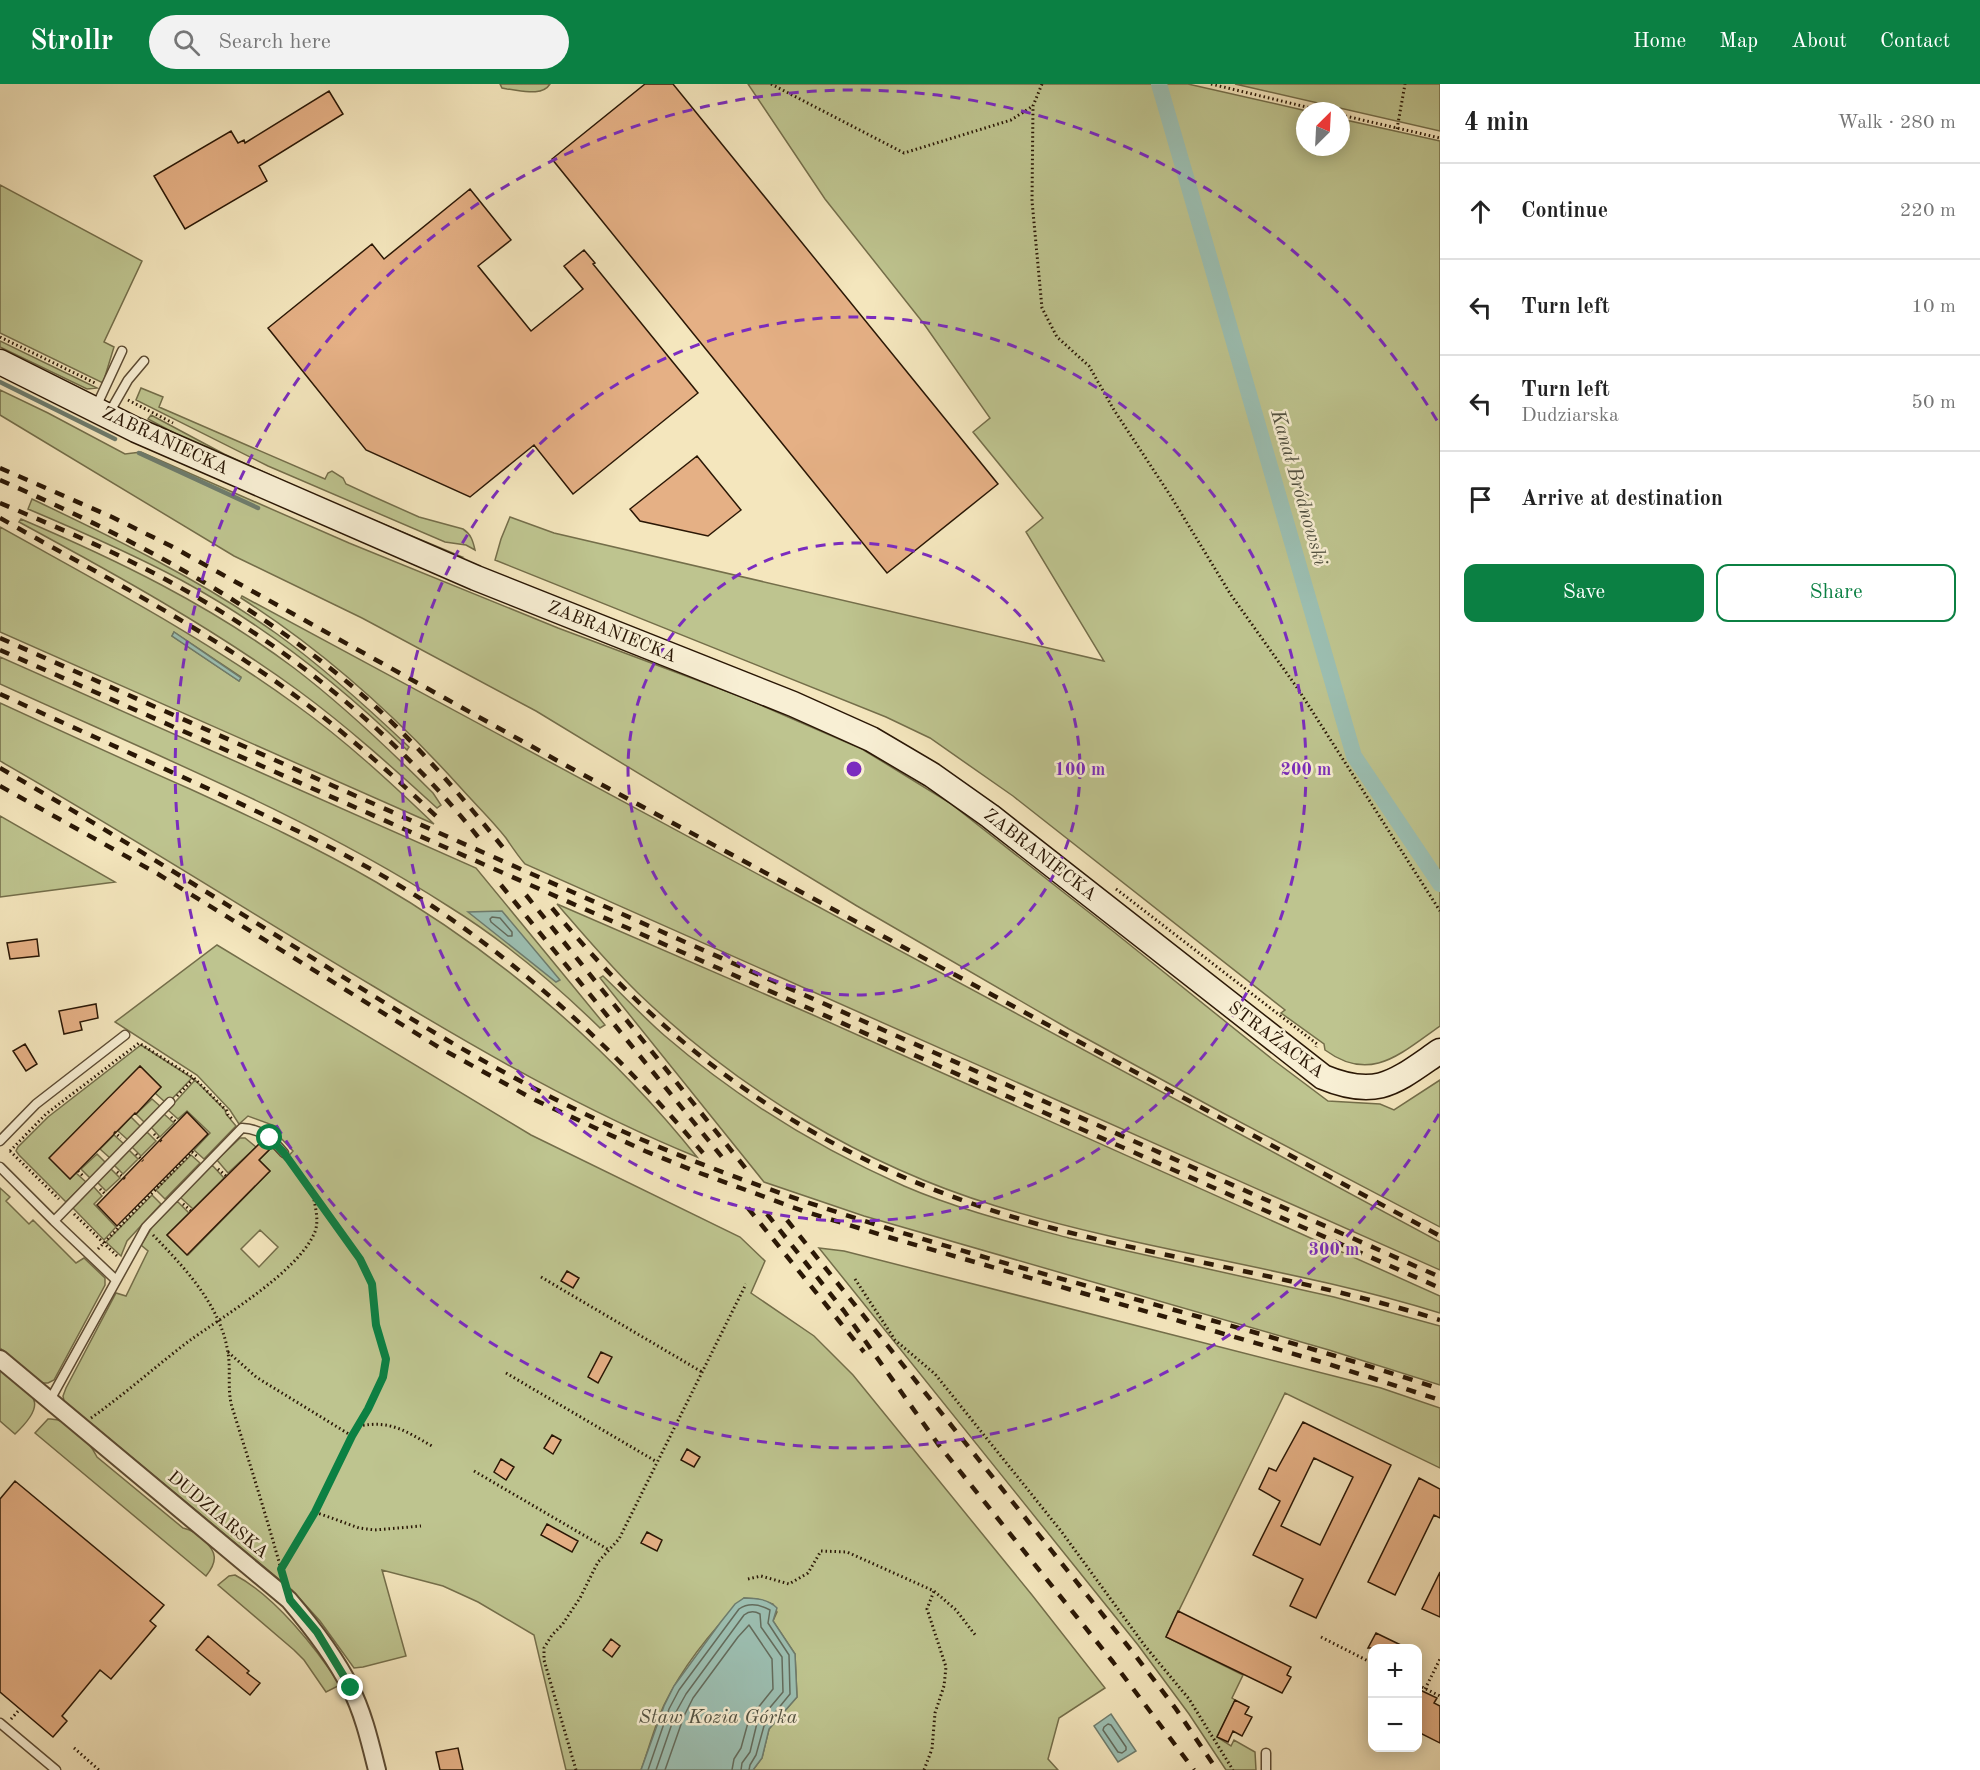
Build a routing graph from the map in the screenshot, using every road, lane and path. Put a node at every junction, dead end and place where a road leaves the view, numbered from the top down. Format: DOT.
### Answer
graph roads {
  1 [pos="771,84"];
  2 [pos="1042,84"];
  3 [pos="1211,84"];
  4 [pos="1405,84"];
  5 [pos="1296,104"];
  6 [pos="1033,106"];
  7 [pos="1350,117"];
  8 [pos="1397,129"];
  9 [pos="1440,138"];
  10 [pos="122,351"];
  11 [pos="144,361"];
  12 [pos="0,362"];
  13 [pos="102,412"];
  14 [pos="1440,911"];
  15 [pos="1184,968"];
  16 [pos="125,1035"];
  17 [pos="1440,1051"];
  18 [pos="194,1078"];
  19 [pos="170,1102"];
  20 [pos="243,1128"];
  21 [pos="0,1141"];
  22 [pos="10,1151"];
  23 [pos="284,1153"];
  24 [pos="206,1165"];
  25 [pos="0,1167"];
  26 [pos="312,1194"];
  27 [pos="54,1221"];
  28 [pos="146,1227"];
  29 [pos="90,1256"];
  30 [pos="541,1278"];
  31 [pos="855,1279"];
  32 [pos="116,1280"];
  33 [pos="746,1284"];
  34 [pos="219,1320"];
  35 [pos="228,1352"];
  36 [pos="0,1359"];
  37 [pos="702,1372"];
  38 [pos="506,1373"];
  39 [pos="50,1400"];
  40 [pos="80,1426"];
  41 [pos="359,1426"];
  42 [pos="352,1436"];
  43 [pos="432,1446"];
  44 [pos="657,1462"];
  45 [pos="474,1471"];
  46 [pos="315,1512"];
  47 [pos="421,1526"];
  48 [pos="609,1550"];
  49 [pos="748,1579"];
  50 [pos="934,1591"];
  51 [pos="976,1636"];
  52 [pos="1322,1637"];
  53 [pos="1440,1659"];
  54 [pos="1368,1661"];
  55 [pos="1422,1687"];
  56 [pos="1425,1689"];
  57 [pos="1440,1696"];
  58 [pos="0,1724"];
  59 [pos="74,1748"];
  60 [pos="1266,1753"];
  61 [pos="56,1770"];
  62 [pos="99,1770"];
  63 [pos="377,1770"];
  64 [pos="576,1770"];
  65 [pos="924,1770"];
  66 [pos="1233,1770"];
  67 [pos="1266,1770"];
  1 -- 6 [label="path"];
  2 -- 6 [label="path"];
  3 -- 5 [label="path"];
  4 -- 8 [label="path"];
  6 -- 14 [label="path"];
  7 -- 8 [label="path"];
  8 -- 9 [label="path"];
  10 -- 13 [label="lane"];
  11 -- 13 [label="lane"];
  12 -- 13 [label="main road, ZABRANIECKA"];
  13 -- 15 [label="main road, ZABRANIECKA"];
  15 -- 17 [label="main road, STRAŻACKA"];
  16 -- 21 [label="lane"];
  18 -- 19 [label="path"];
  18 -- 20 [label="path"];
  18 -- 22 [label="path"];
  19 -- 27 [label="lane"];
  20 -- 23 [label="lane"];
  20 -- 24 [label="lane"];
  23 -- 26 [label="path"];
  24 -- 28 [label="lane"];
  24 -- 29 [label="path"];
  25 -- 27 [label="lane"];
  26 -- 34 [label="path"];
  26 -- 41 [label="path"];
  27 -- 29 [label="lane"];
  28 -- 32 [label="lane"];
  28 -- 34 [label="path"];
  29 -- 32 [label="lane"];
  30 -- 37 [label="path"];
  31 -- 66 [label="path"];
  32 -- 39 [label="lane"];
  33 -- 37 [label="path"];
  34 -- 35 [label="path"];
  34 -- 40 [label="path"];
  35 -- 42 [label="path"];
  35 -- 46 [label="path"];
  36 -- 39 [label="street, DUDZIARSKA"];
  37 -- 44 [label="path"];
  38 -- 44 [label="path"];
  39 -- 40 [label="street, DUDZIARSKA"];
  40 -- 63 [label="street, DUDZIARSKA"];
  41 -- 42 [label="path"];
  41 -- 43 [label="path"];
  42 -- 46 [label="path"];
  44 -- 48 [label="path"];
  45 -- 48 [label="path"];
  46 -- 47 [label="path"];
  48 -- 64 [label="path"];
  49 -- 50 [label="path"];
  50 -- 51 [label="path"];
  50 -- 65 [label="path"];
  52 -- 54 [label="path"];
  53 -- 56 [label="path"];
  55 -- 56 [label="path"];
  56 -- 57 [label="path"];
  58 -- 61 [label="lane"];
  59 -- 62 [label="path"];
  60 -- 67 [label="lane"];
}
